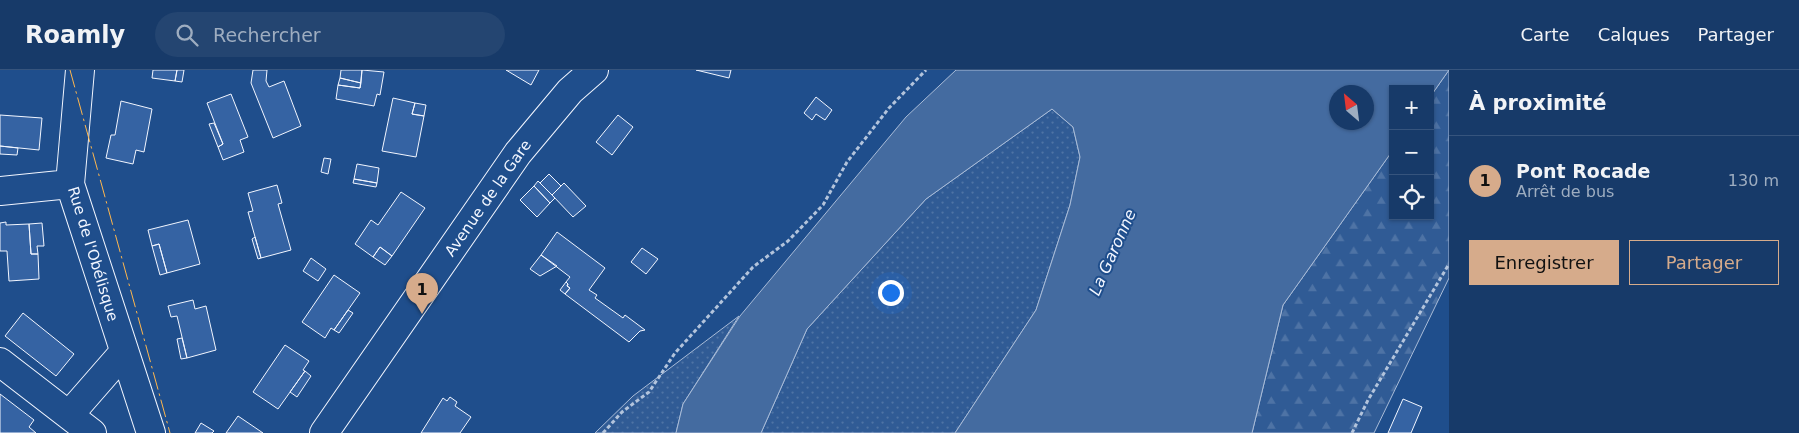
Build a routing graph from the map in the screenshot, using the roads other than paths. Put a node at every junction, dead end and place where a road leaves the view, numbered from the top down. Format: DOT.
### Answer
graph roads {
  1 [pos="80,70"];
  2 [pos="594,70"];
  3 [pos="70,184"];
  4 [pos="0,191"];
  5 [pos="124,352"];
  6 [pos="0,362"];
  7 [pos="69,415"];
  8 [pos="92,433"];
  9 [pos="151,433"];
  10 [pos="324,433"];
  1 -- 3 [label="street, Rue de l'Obélisque"];
  2 -- 10 [label="street, Avenue de la Gare"];
  3 -- 4 [label="street"];
  3 -- 5 [label="street, Rue de l'Obélisque"];
  5 -- 7 [label="street"];
  5 -- 9 [label="street, Rue de l'Obélisque"];
  6 -- 7 [label="street"];
  7 -- 8 [label="street"];
}
